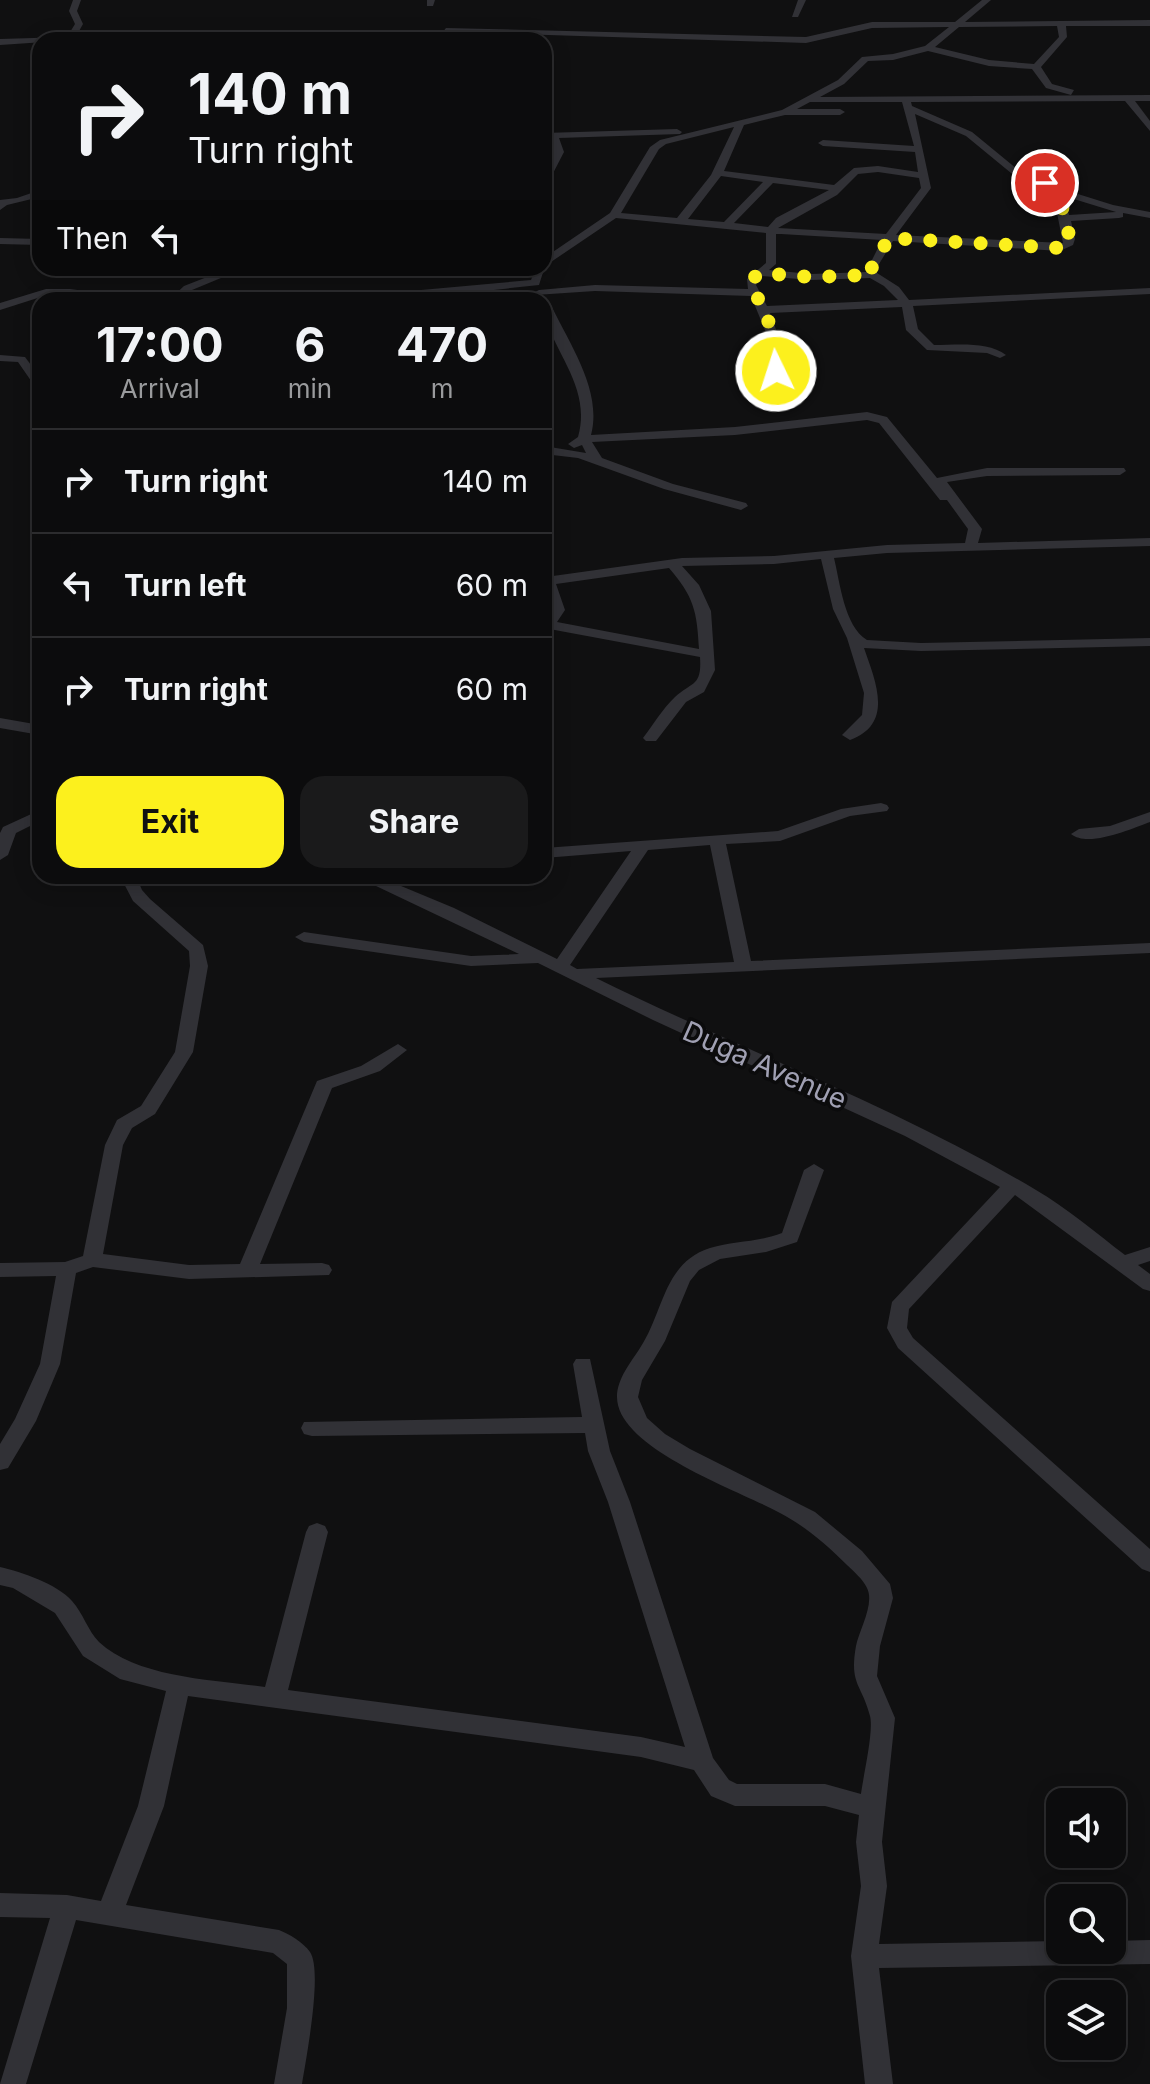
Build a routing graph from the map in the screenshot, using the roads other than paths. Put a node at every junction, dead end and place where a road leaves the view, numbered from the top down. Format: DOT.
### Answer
graph roads {
  1 [pos="77,0"];
  2 [pos="801,0"];
  3 [pos="810,0"];
  4 [pos="987,0"];
  5 [pos="795,15"];
  6 [pos="1150,23"];
  7 [pos="1061,24"];
  8 [pos="956,26"];
  9 [pos="74,32"];
  10 [pos="447,32"];
  11 [pos="551,32"];
  12 [pos="552,32"];
  13 [pos="32,41"];
  14 [pos="0,42"];
  15 [pos="928,48"];
  16 [pos="1036,67"];
  17 [pos="1111,98"];
  18 [pos="1128,98"];
  19 [pos="1150,98"];
  20 [pos="805,100"];
  21 [pos="848,100"];
  22 [pos="907,105"];
  23 [pos="785,112"];
  24 [pos="740,124"];
  25 [pos="842,128"];
  26 [pos="1150,128"];
  27 [pos="699,132"];
  28 [pos="552,136"];
  29 [pos="552,141"];
  30 [pos="823,143"];
  31 [pos="917,149"];
  32 [pos="552,166"];
  33 [pos="719,173"];
  34 [pos="924,176"];
  35 [pos="770,180"];
  36 [pos="835,188"];
  37 [pos="1058,191"];
  38 [pos="32,196"];
  39 [pos="0,207"];
  40 [pos="614,215"];
  41 [pos="1149,217"];
  42 [pos="1064,218"];
  43 [pos="681,220"];
  44 [pos="727,225"];
  45 [pos="771,229"];
  46 [pos="889,238"];
  47 [pos="0,241"];
  48 [pos="32,242"];
  49 [pos="552,259"];
  50 [pos="760,273"];
  51 [pos="872,275"];
  52 [pos="219,276"];
  53 [pos="1150,291"];
  54 [pos="46,292"];
  55 [pos="70,292"];
  56 [pos="184,292"];
  57 [pos="552,293"];
  58 [pos="755,293"];
  59 [pos="32,297"];
  60 [pos="905,302"];
  61 [pos="0,307"];
  62 [pos="764,310"];
  63 [pos="552,321"];
  64 [pos="1000,355"];
  65 [pos="0,358"];
  66 [pos="32,358"];
  67 [pos="21,359"];
  68 [pos="776,371"];
  69 [pos="32,374"];
  70 [pos="584,439"];
  71 [pos="552,449"];
  72 [pos="552,450"];
  73 [pos="598,461"];
  74 [pos="1120,471"];
  75 [pos="945,497"];
  76 [pos="741,506"];
  77 [pos="1150,542"];
  78 [pos="970,548"];
  79 [pos="827,557"];
  80 [pos="674,566"];
  81 [pos="552,576"];
  82 [pos="552,591"];
  83 [pos="552,619"];
  84 [pos="552,624"];
  85 [pos="854,638"];
  86 [pos="1150,642"];
  87 [pos="707,654"];
  88 [pos="0,723"];
  89 [pos="32,729"];
  90 [pos="850,735"];
  91 [pos="651,738"];
  92 [pos="881,808"];
  93 [pos="1150,817"];
  94 [pos="32,819"];
  95 [pos="1079,834"];
  96 [pos="717,841"];
  97 [pos="643,845"];
  98 [pos="552,852"];
  99 [pos="0,855"];
  100 [pos="130,884"];
  101 [pos="382,884"];
  102 [pos="304,937"];
  103 [pos="1150,948"];
  104 [pos="743,965"];
  105 [pos="559,966"];
  106 [pos="398,1050"];
  107 [pos="814,1170"];
  108 [pos="1013,1185"];
  109 [pos="1150,1254"];
  110 [pos="92,1260"];
  111 [pos="1121,1263"];
  112 [pos="67,1269"];
  113 [pos="0,1270"];
  114 [pos="322,1270"];
  115 [pos="247,1271"];
  116 [pos="1150,1284"];
  117 [pos="583,1364"];
  118 [pos="594,1425"];
  119 [pos="312,1428"];
  120 [pos="0,1462"];
  121 [pos="317,1532"];
  122 [pos="1150,1563"];
  123 [pos="0,1576"];
  124 [pos="179,1685"];
  125 [pos="274,1697"];
  126 [pos="702,1762"];
  127 [pos="872,1808"];
  128 [pos="0,1905"];
  129 [pos="67,1907"];
  130 [pos="109,1914"];
  131 [pos="1150,1952"];
  132 [pos="864,1956"];
  133 [pos="12,2084"];
  134 [pos="288,2084"];
  135 [pos="879,2084"];
  1 -- 9 [label="street"];
  2 -- 3 [label="street"];
  2 -- 5 [label="street"];
  4 -- 8 [label="street"];
  6 -- 7 [label="street"];
  7 -- 8 [label="street"];
  7 -- 16 [label="street"];
  8 -- 12 [label="street"];
  8 -- 15 [label="street"];
  10 -- 11 [label="street"];
  13 -- 14 [label="street"];
  15 -- 16 [label="street"];
  15 -- 20 [label="street"];
  16 -- 17 [label="street"];
  17 -- 18 [label="street"];
  17 -- 22 [label="street"];
  18 -- 19 [label="street"];
  18 -- 26 [label="street"];
  20 -- 21 [label="street"];
  20 -- 23 [label="street"];
  21 -- 22 [label="street"];
  21 -- 25 [label="street"];
  22 -- 31 [label="street"];
  22 -- 37 [label="street"];
  23 -- 24 [label="street"];
  23 -- 25 [label="street"];
  24 -- 27 [label="street"];
  24 -- 33 [label="street"];
  25 -- 30 [label="street"];
  25 -- 31 [label="street"];
  27 -- 28 [label="street"];
  27 -- 40 [label="street"];
  29 -- 32 [label="street"];
  31 -- 34 [label="street"];
  33 -- 35 [label="street"];
  33 -- 43 [label="street"];
  34 -- 36 [label="street"];
  34 -- 46 [label="street"];
  35 -- 36 [label="street"];
  35 -- 44 [label="street"];
  36 -- 45 [label="street"];
  37 -- 41 [label="street"];
  37 -- 42 [label="street"];
  38 -- 39 [label="street"];
  40 -- 43 [label="street"];
  40 -- 49 [label="street"];
  41 -- 42 [label="street"];
  42 -- 46 [label="street"];
  43 -- 44 [label="street"];
  44 -- 45 [label="street"];
  45 -- 46 [label="street"];
  45 -- 50 [label="street"];
  46 -- 51 [label="street"];
  47 -- 48 [label="street"];
  50 -- 51 [label="street"];
  50 -- 58 [label="street"];
  51 -- 60 [label="street"];
  52 -- 56 [label="street"];
  53 -- 60 [label="street"];
  54 -- 55 [label="street"];
  57 -- 58 [label="street"];
  58 -- 62 [label="street"];
  59 -- 61 [label="street"];
  60 -- 62 [label="street"];
  60 -- 64 [label="street"];
  62 -- 68 [label="street"];
  63 -- 70 [label="street"];
  65 -- 67 [label="street"];
  66 -- 67 [label="street"];
  67 -- 69 [label="street"];
  70 -- 71 [label="street"];
  70 -- 73 [label="street"];
  70 -- 75 [label="street"];
  72 -- 73 [label="street"];
  73 -- 76 [label="street"];
  74 -- 78 [label="street"];
  77 -- 78 [label="street"];
  78 -- 79 [label="street"];
  79 -- 80 [label="street"];
  79 -- 85 [label="street"];
  80 -- 81 [label="street"];
  80 -- 87 [label="street"];
  82 -- 83 [label="street"];
  84 -- 87 [label="street"];
  85 -- 86 [label="street"];
  85 -- 90 [label="street"];
  87 -- 91 [label="street"];
  88 -- 89 [label="street"];
  92 -- 96 [label="street"];
  93 -- 95 [label="street"];
  94 -- 99 [label="street"];
  96 -- 97 [label="street"];
  96 -- 104 [label="street"];
  97 -- 98 [label="street"];
  97 -- 105 [label="street"];
  100 -- 110 [label="street"];
  101 -- 105 [label="street, Duga Avenue"];
  102 -- 105 [label="street"];
  103 -- 104 [label="street"];
  104 -- 105 [label="street"];
  105 -- 108 [label="street, Duga Avenue"];
  106 -- 115 [label="street"];
  107 -- 127 [label="street"];
  108 -- 111 [label="street, Duga Avenue"];
  108 -- 122 [label="street"];
  109 -- 111 [label="street"];
  110 -- 112 [label="street"];
  110 -- 115 [label="street"];
  111 -- 116 [label="street, Duga Avenue"];
  112 -- 113 [label="street"];
  112 -- 120 [label="street"];
  114 -- 115 [label="street"];
  117 -- 118 [label="street"];
  118 -- 119 [label="street"];
  118 -- 126 [label="street"];
  121 -- 125 [label="street"];
  123 -- 124 [label="street"];
  124 -- 125 [label="street"];
  124 -- 130 [label="street"];
  125 -- 126 [label="street"];
  126 -- 127 [label="street"];
  127 -- 132 [label="street"];
  128 -- 129 [label="street"];
  129 -- 130 [label="street"];
  129 -- 133 [label="street"];
  130 -- 134 [label="street"];
  131 -- 132 [label="street"];
  132 -- 135 [label="street"];
}
